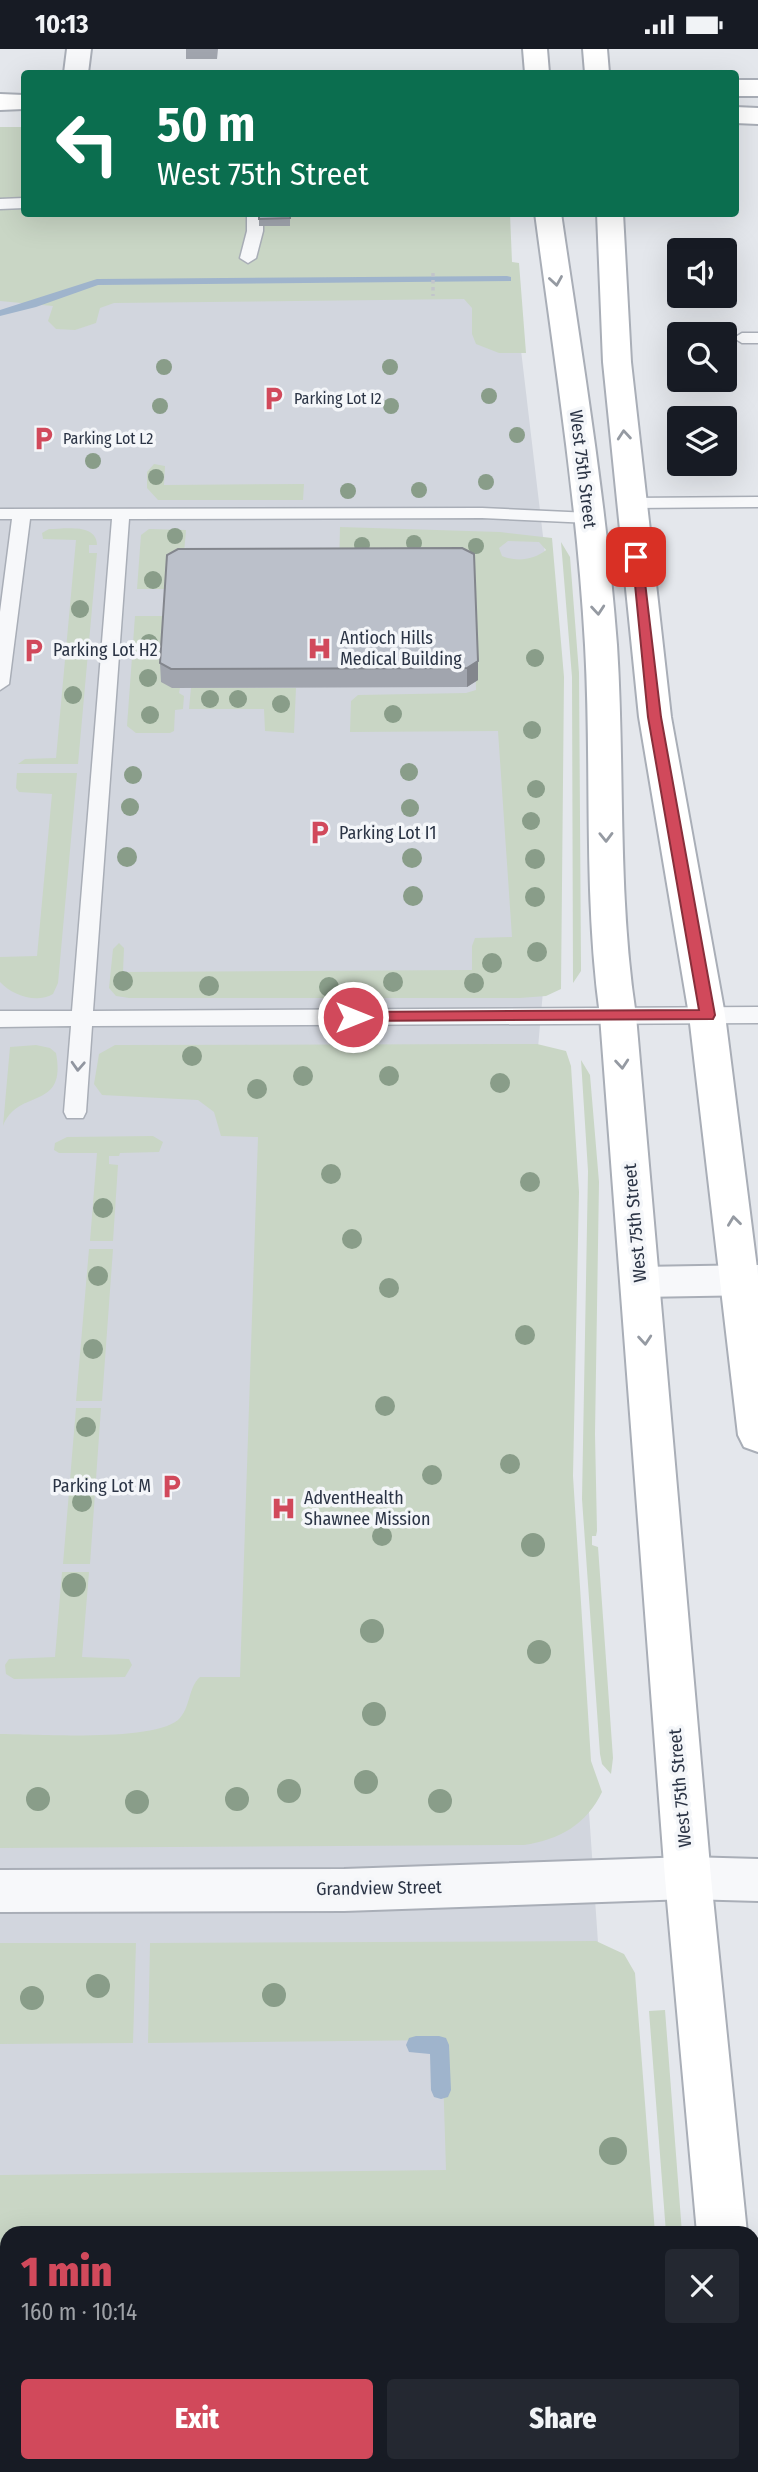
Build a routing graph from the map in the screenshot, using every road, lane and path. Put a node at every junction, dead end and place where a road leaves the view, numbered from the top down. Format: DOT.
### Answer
graph roads {
  1 [pos="79,49"];
  2 [pos="535,49"];
  3 [pos="595,49"];
  4 [pos="76,70"];
  5 [pos="537,70"];
  6 [pos="597,70"];
  7 [pos="739,88"];
  8 [pos="758,88"];
  9 [pos="0,102"];
  10 [pos="21,102"];
  11 [pos="739,115"];
  12 [pos="758,115"];
  13 [pos="21,203"];
  14 [pos="0,204"];
  15 [pos="255,217"];
  16 [pos="549,217"];
  17 [pos="610,217"];
  18 [pos="248,258"];
  19 [pos="433,273"];
  20 [pos="433,296"];
  21 [pos="758,502"];
  22 [pos="630,503"];
  23 [pos="22,513"];
  24 [pos="121,513"];
  25 [pos="0,514"];
  26 [pos="590,518"];
  27 [pos="0,684"];
  28 [pos="707,1015"];
  29 [pos="758,1015"];
  30 [pos="618,1016"];
  31 [pos="0,1019"];
  32 [pos="81,1019"];
  33 [pos="75,1112"];
  34 [pos="750,1280"];
  35 [pos="640,1282"];
  36 [pos="758,1435"];
  37 [pos="688,1878"];
  38 [pos="758,1880"];
  39 [pos="0,1891"];
  40 [pos="721,2226"];
  1 -- 4 [label="street"];
  2 -- 5 [label="main road"];
  3 -- 6 [label="main road"];
  7 -- 8 [label="main road"];
  9 -- 10 [label="main road"];
  11 -- 12 [label="main road"];
  13 -- 14 [label="lane"];
  15 -- 18 [label="lane"];
  16 -- 26 [label="main road, West 75th Street, one-way"];
  22 -- 17 [label="main road, one-way"];
  19 -- 20 [label="path"];
  21 -- 22 [label="lane"];
  22 -- 28 [label="main road"];
  23 -- 24 [label="lane"];
  23 -- 25 [label="lane"];
  23 -- 27 [label="lane"];
  24 -- 26 [label="lane"];
  24 -- 32 [label="lane"];
  26 -- 30 [label="main road, West 75th Street, one-way"];
  28 -- 29 [label="lane"];
  28 -- 30 [label="lane"];
  34 -- 28 [label="main road, one-way"];
  30 -- 32 [label="lane"];
  30 -- 35 [label="main road, West 75th Street, one-way"];
  31 -- 32 [label="lane"];
  32 -- 33 [label="lane, one-way"];
  34 -- 35 [label="street"];
  34 -- 36 [label="main road"];
  35 -- 37 [label="main road, West 75th Street, one-way"];
  37 -- 38 [label="street, Grandview Street"];
  37 -- 39 [label="street, Grandview Street"];
  37 -- 40 [label="main road, West 75th Street"];
}
